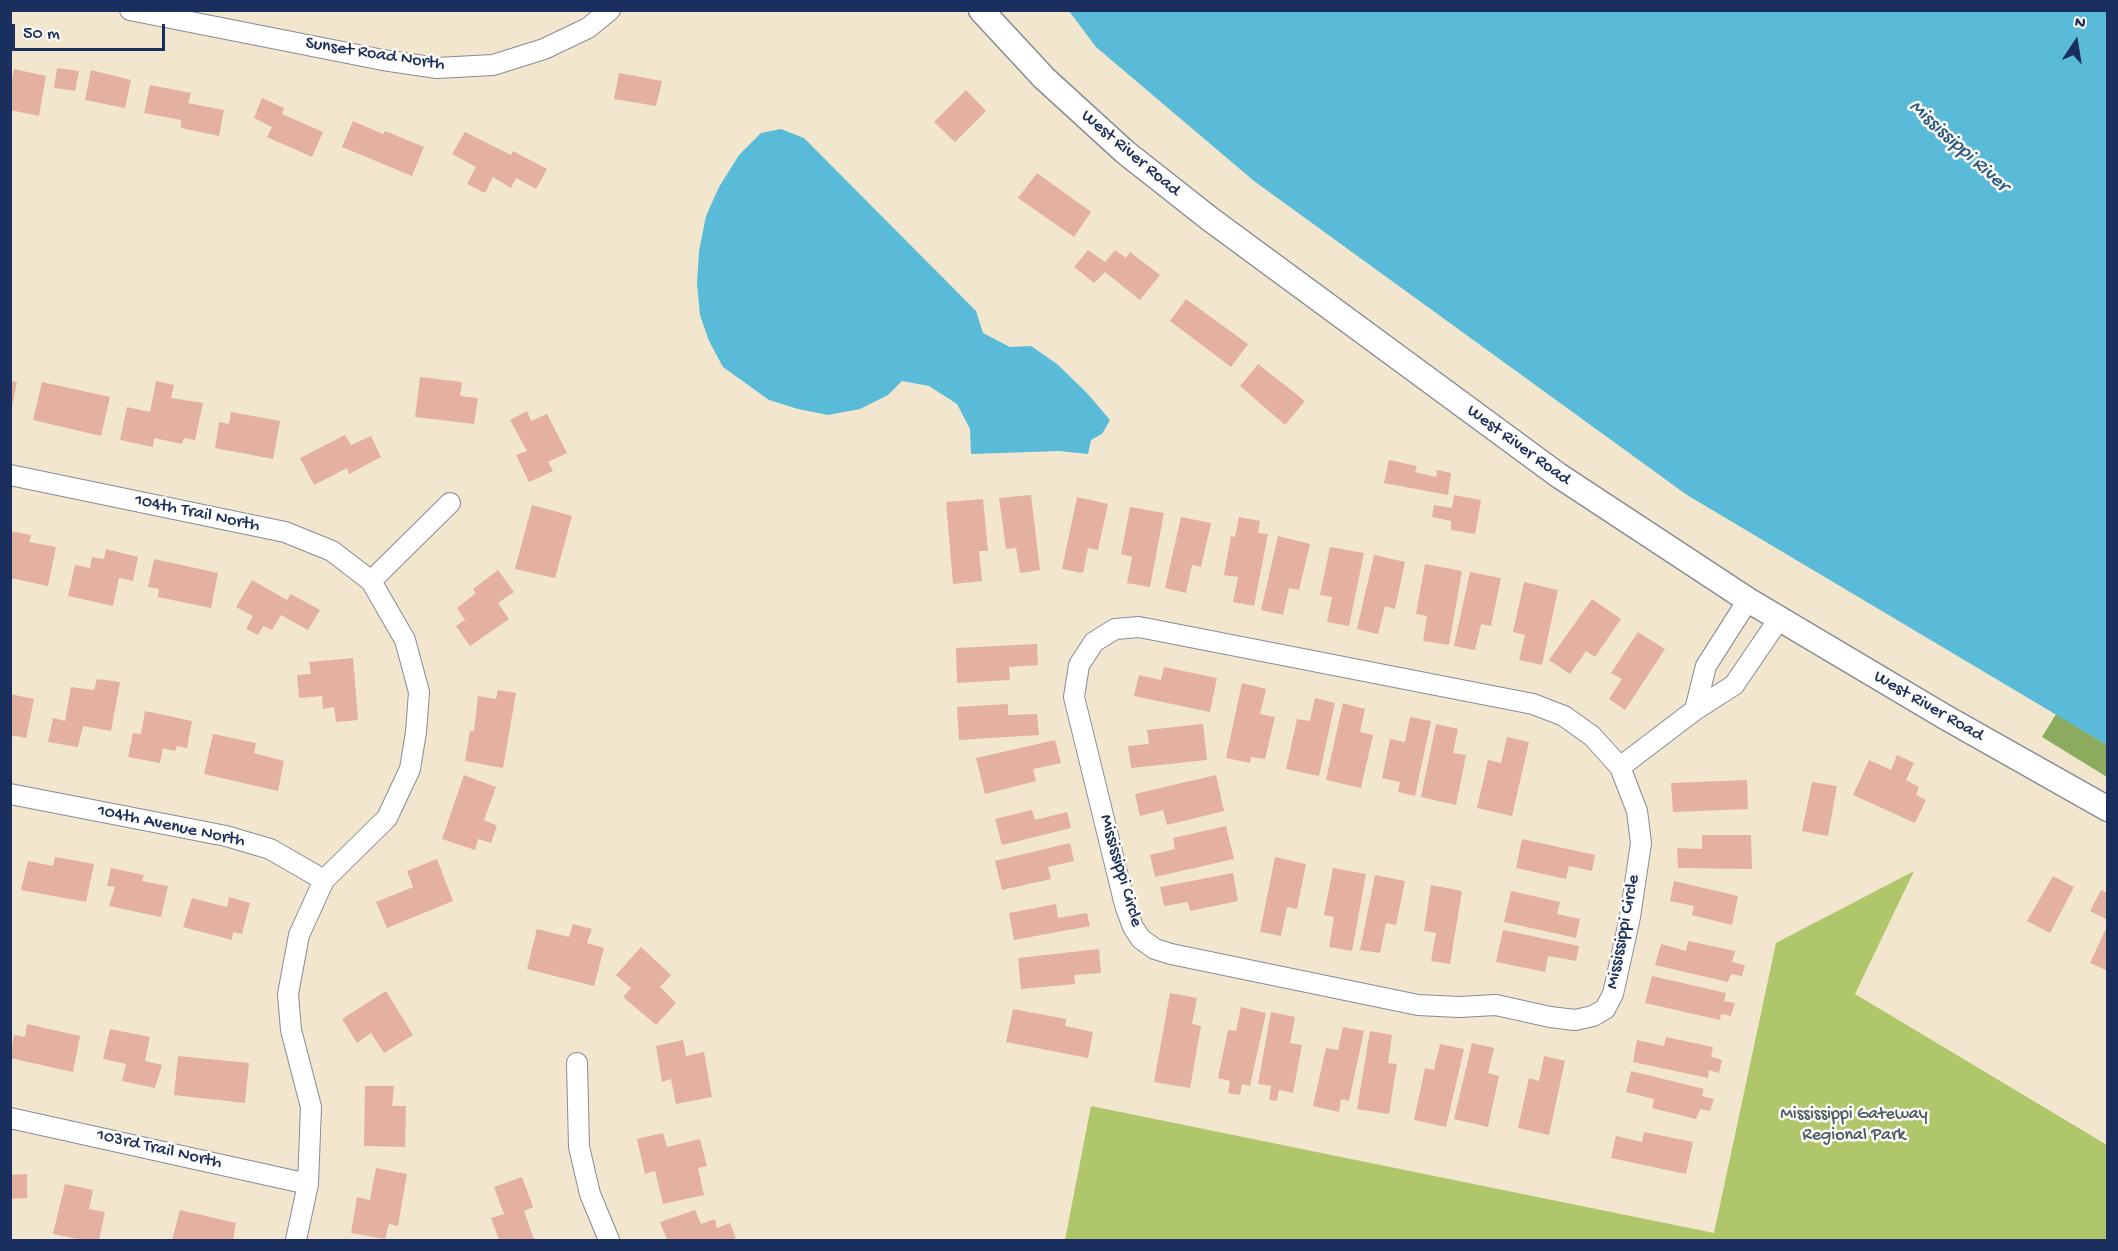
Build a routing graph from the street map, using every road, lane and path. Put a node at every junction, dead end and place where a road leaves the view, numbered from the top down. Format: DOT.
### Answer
graph roads {
  1 [pos="130,10"];
  2 [pos="610,10"];
  3 [pos="981,10"];
  4 [pos="10,475"];
  5 [pos="450,502"];
  6 [pos="371,581"];
  7 [pos="1748,600"];
  8 [pos="1779,619"];
  9 [pos="1695,710"];
  10 [pos="1620,767"];
  11 [pos="10,794"];
  12 [pos="2108,809"];
  13 [pos="324,880"];
  14 [pos="577,1063"];
  15 [pos="10,1118"];
  16 [pos="308,1184"];
  17 [pos="296,1240"];
  18 [pos="609,1240"];
  1 -- 2 [label="street, Sunset Road North"];
  3 -- 7 [label="street, West River Road"];
  4 -- 6 [label="street, 104th Trail North"];
  5 -- 6 [label="street"];
  6 -- 13 [label="street"];
  7 -- 8 [label="street, West River Road"];
  7 -- 9 [label="street"];
  8 -- 9 [label="street"];
  8 -- 12 [label="street, West River Road"];
  9 -- 10 [label="street"];
  10 -- 10 [label="street, Mississippi Circle"];
  11 -- 13 [label="street, 104th Avenue North"];
  13 -- 16 [label="street"];
  14 -- 18 [label="street"];
  15 -- 16 [label="street, 103rd Trail North"];
  16 -- 17 [label="street"];
}
